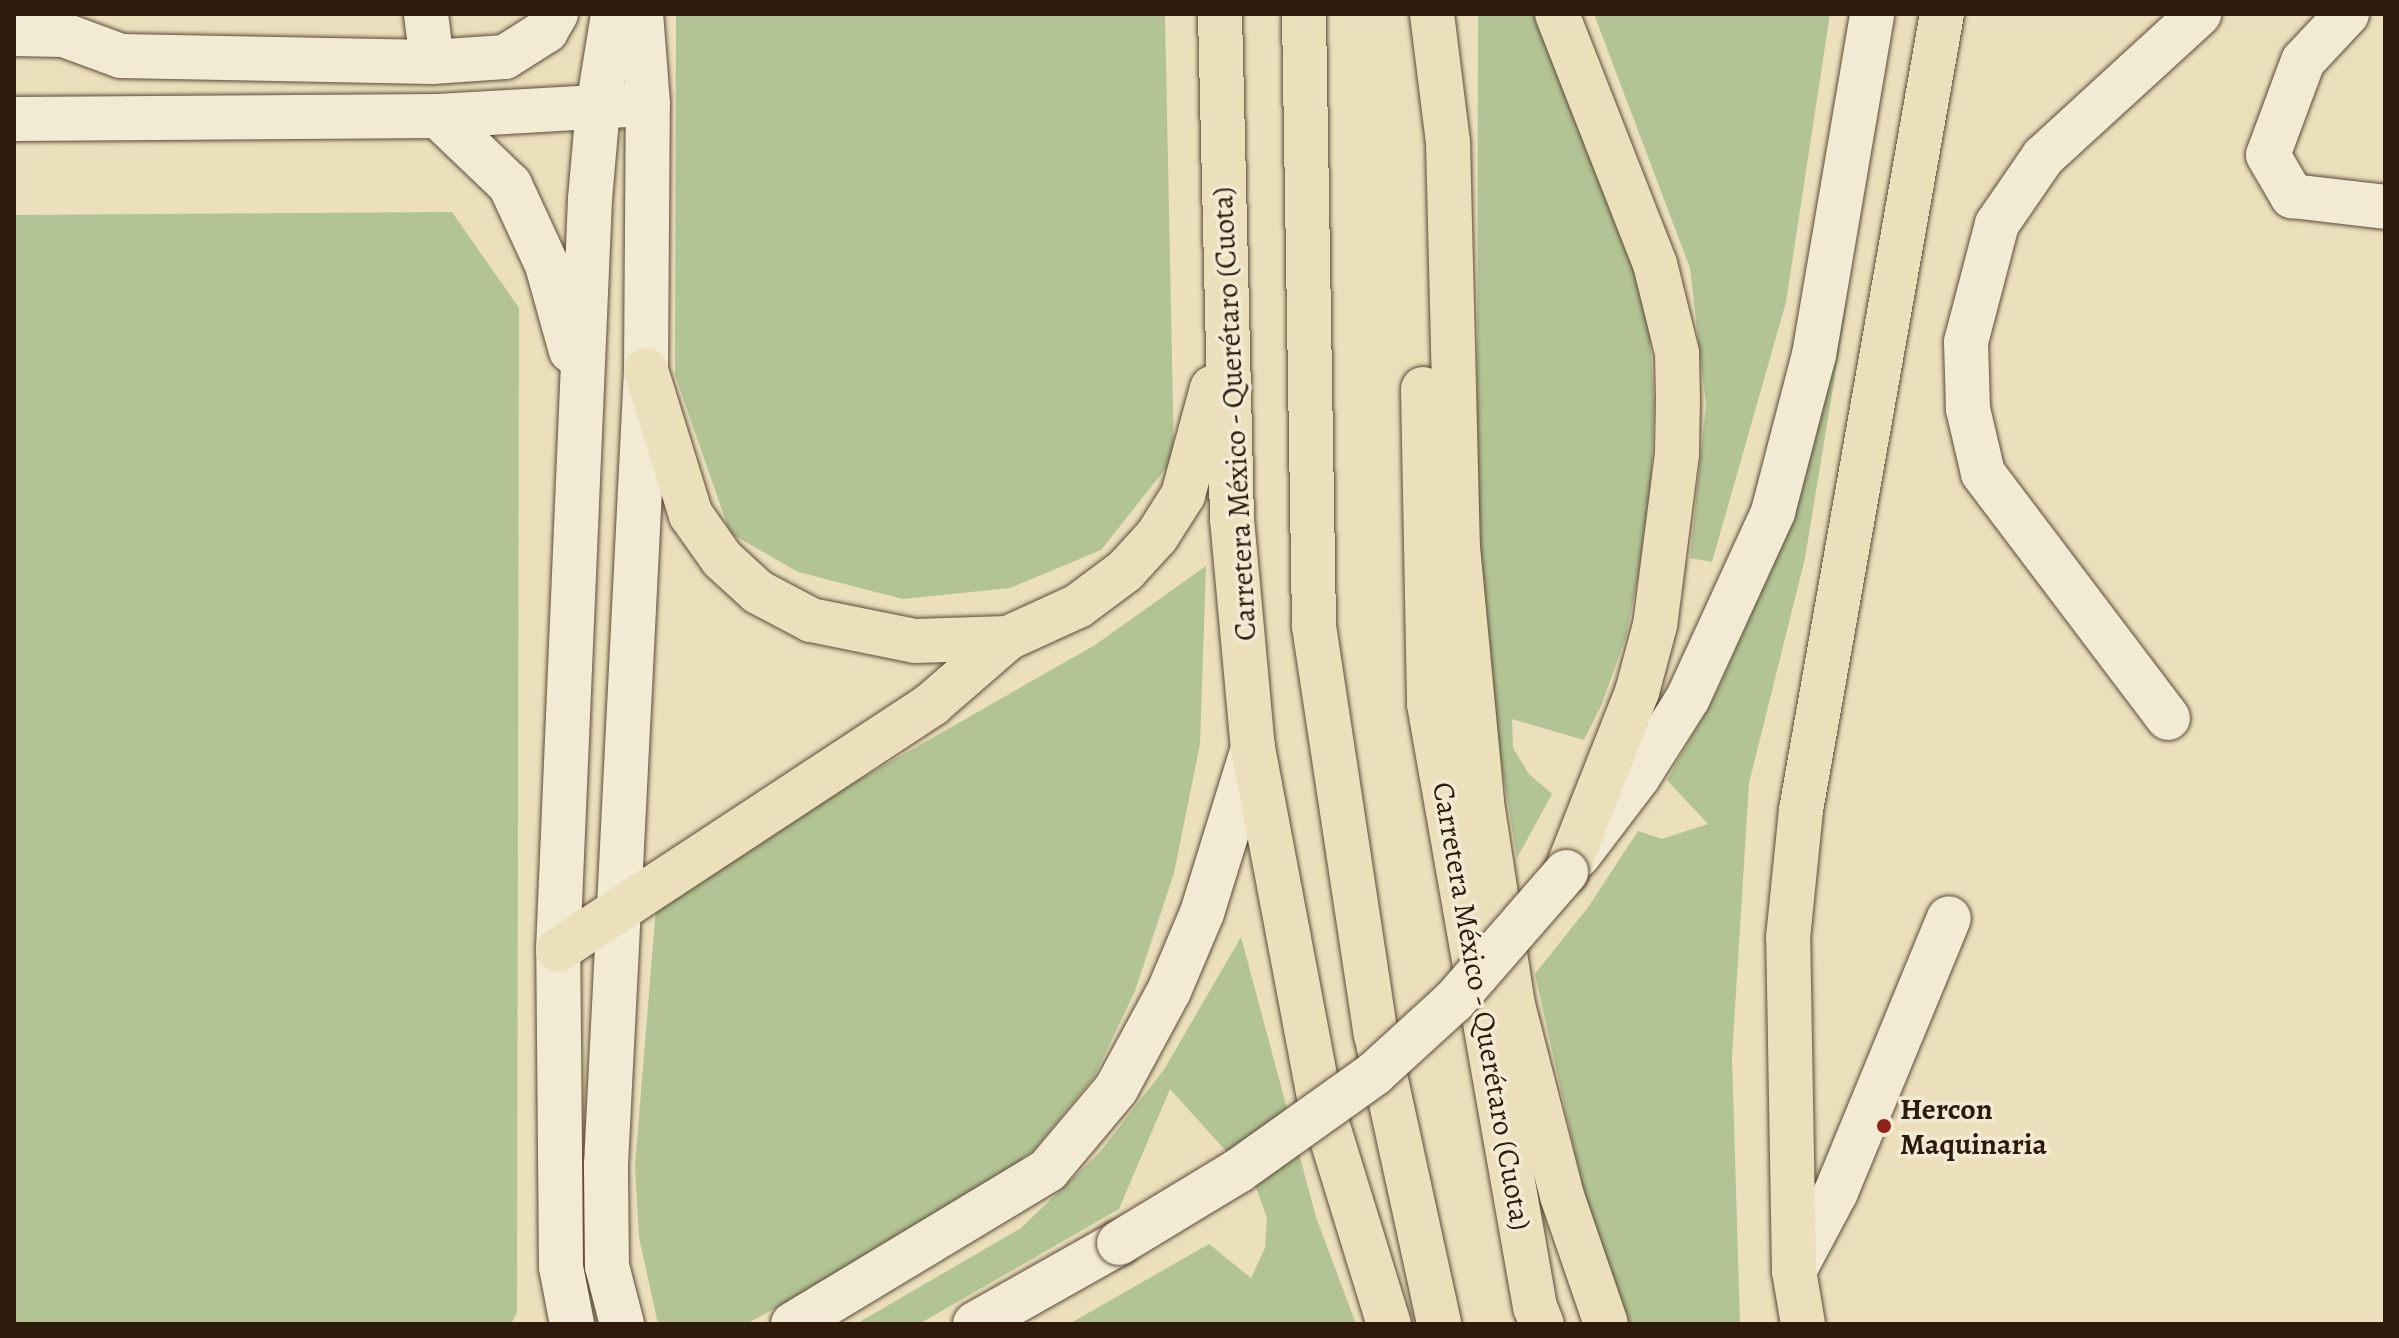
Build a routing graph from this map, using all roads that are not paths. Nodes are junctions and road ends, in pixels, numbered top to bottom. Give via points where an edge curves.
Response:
1 (426, 14) edge
2 (556, 14) edge
3 (613, 14) edge
4 (641, 14) edge
5 (1220, 14) edge
6 (1304, 14) edge
7 (1418, 14) edge
8 (1432, 14) edge
9 (1557, 14) edge
10 (1872, 14) edge
11 (1942, 14) edge
12 (2199, 14) edge
13 (2347, 14) edge
14 (14, 34) edge
15 (432, 62) junction
16 (648, 104) junction
17 (598, 107) junction
18 (438, 116) junction
19 (14, 119) edge
20 (2385, 207) edge
21 (1226, 315) junction
22 (646, 370) junction
23 (582, 392) junction
24 (1008, 638) junction
25 (2168, 718) dead end
26 (1253, 748) junction
27 (1622, 771) junction
28 (1566, 872) joint
29 (621, 904) junction
30 (1949, 918) dead end
31 (558, 950) junction
32 (1794, 1271) junction
33 (572, 1324) edge
34 (622, 1324) edge
35 (793, 1324) edge
36 (975, 1324) edge
37 (1389, 1324) edge
38 (1439, 1324) edge
39 (1542, 1324) edge
40 (1606, 1324) edge
41 (1803, 1324) edge

1 - 15 street
2 - 15 street via 546,31 505,57
3 - 17 street
4 - 16 street
5 - 21 highway, Carretera México - Querétaro (Cuota)
6 - 38 highway via 1314,626 1376,1034
7 - 39 highway, Carretera México - Querétaro (Cuota) via 1429,704
8 - 40 highway via 1448,142 1458,547 1482,803 1513,1005 1562,1196
9 - 27 highway via 1655,264 1677,353 1677,454 1655,625
10 - 27 street via 1840,220 1790,458 1754,563 1722,631
11 - 32 highway via 1801,810 1788,938
12 - 25 street via 2043,157 1997,224 1966,342 1968,409 1983,473
13 - 20 street via 2303,61 2268,155 2292,196
14 - 15 street via 64,35 121,56
16 - 17 street
16 - 22 street
17 - 18 street
17 - 23 street
18 - 19 street
18 - 23 street via 510,185 531,223
21 - 24 highway via 1204,434 1183,495 1157,536 1125,571 1078,606
21 - 26 highway, Carretera México - Querétaro (Cuota) via 1232,519
22 - 24 highway via 691,515 722,559 758,592 811,620 861,634 915,641
22 - 29 street
23 - 31 street
24 - 29 highway via 932,704
26 - 35 street via 1202,913 1169,991 1116,1089 1048,1170
26 - 37 highway, Carretera México - Querétaro (Cuota) via 1319,1097
27 - 28 highway
28 - 36 street, bridge via 1454,1001 1374,1074 1238,1171
29 - 31 highway
29 - 34 street via 606,1180 607,1266
30 - 32 street via 1836,1192
31 - 33 street via 561,1267
32 - 41 highway

